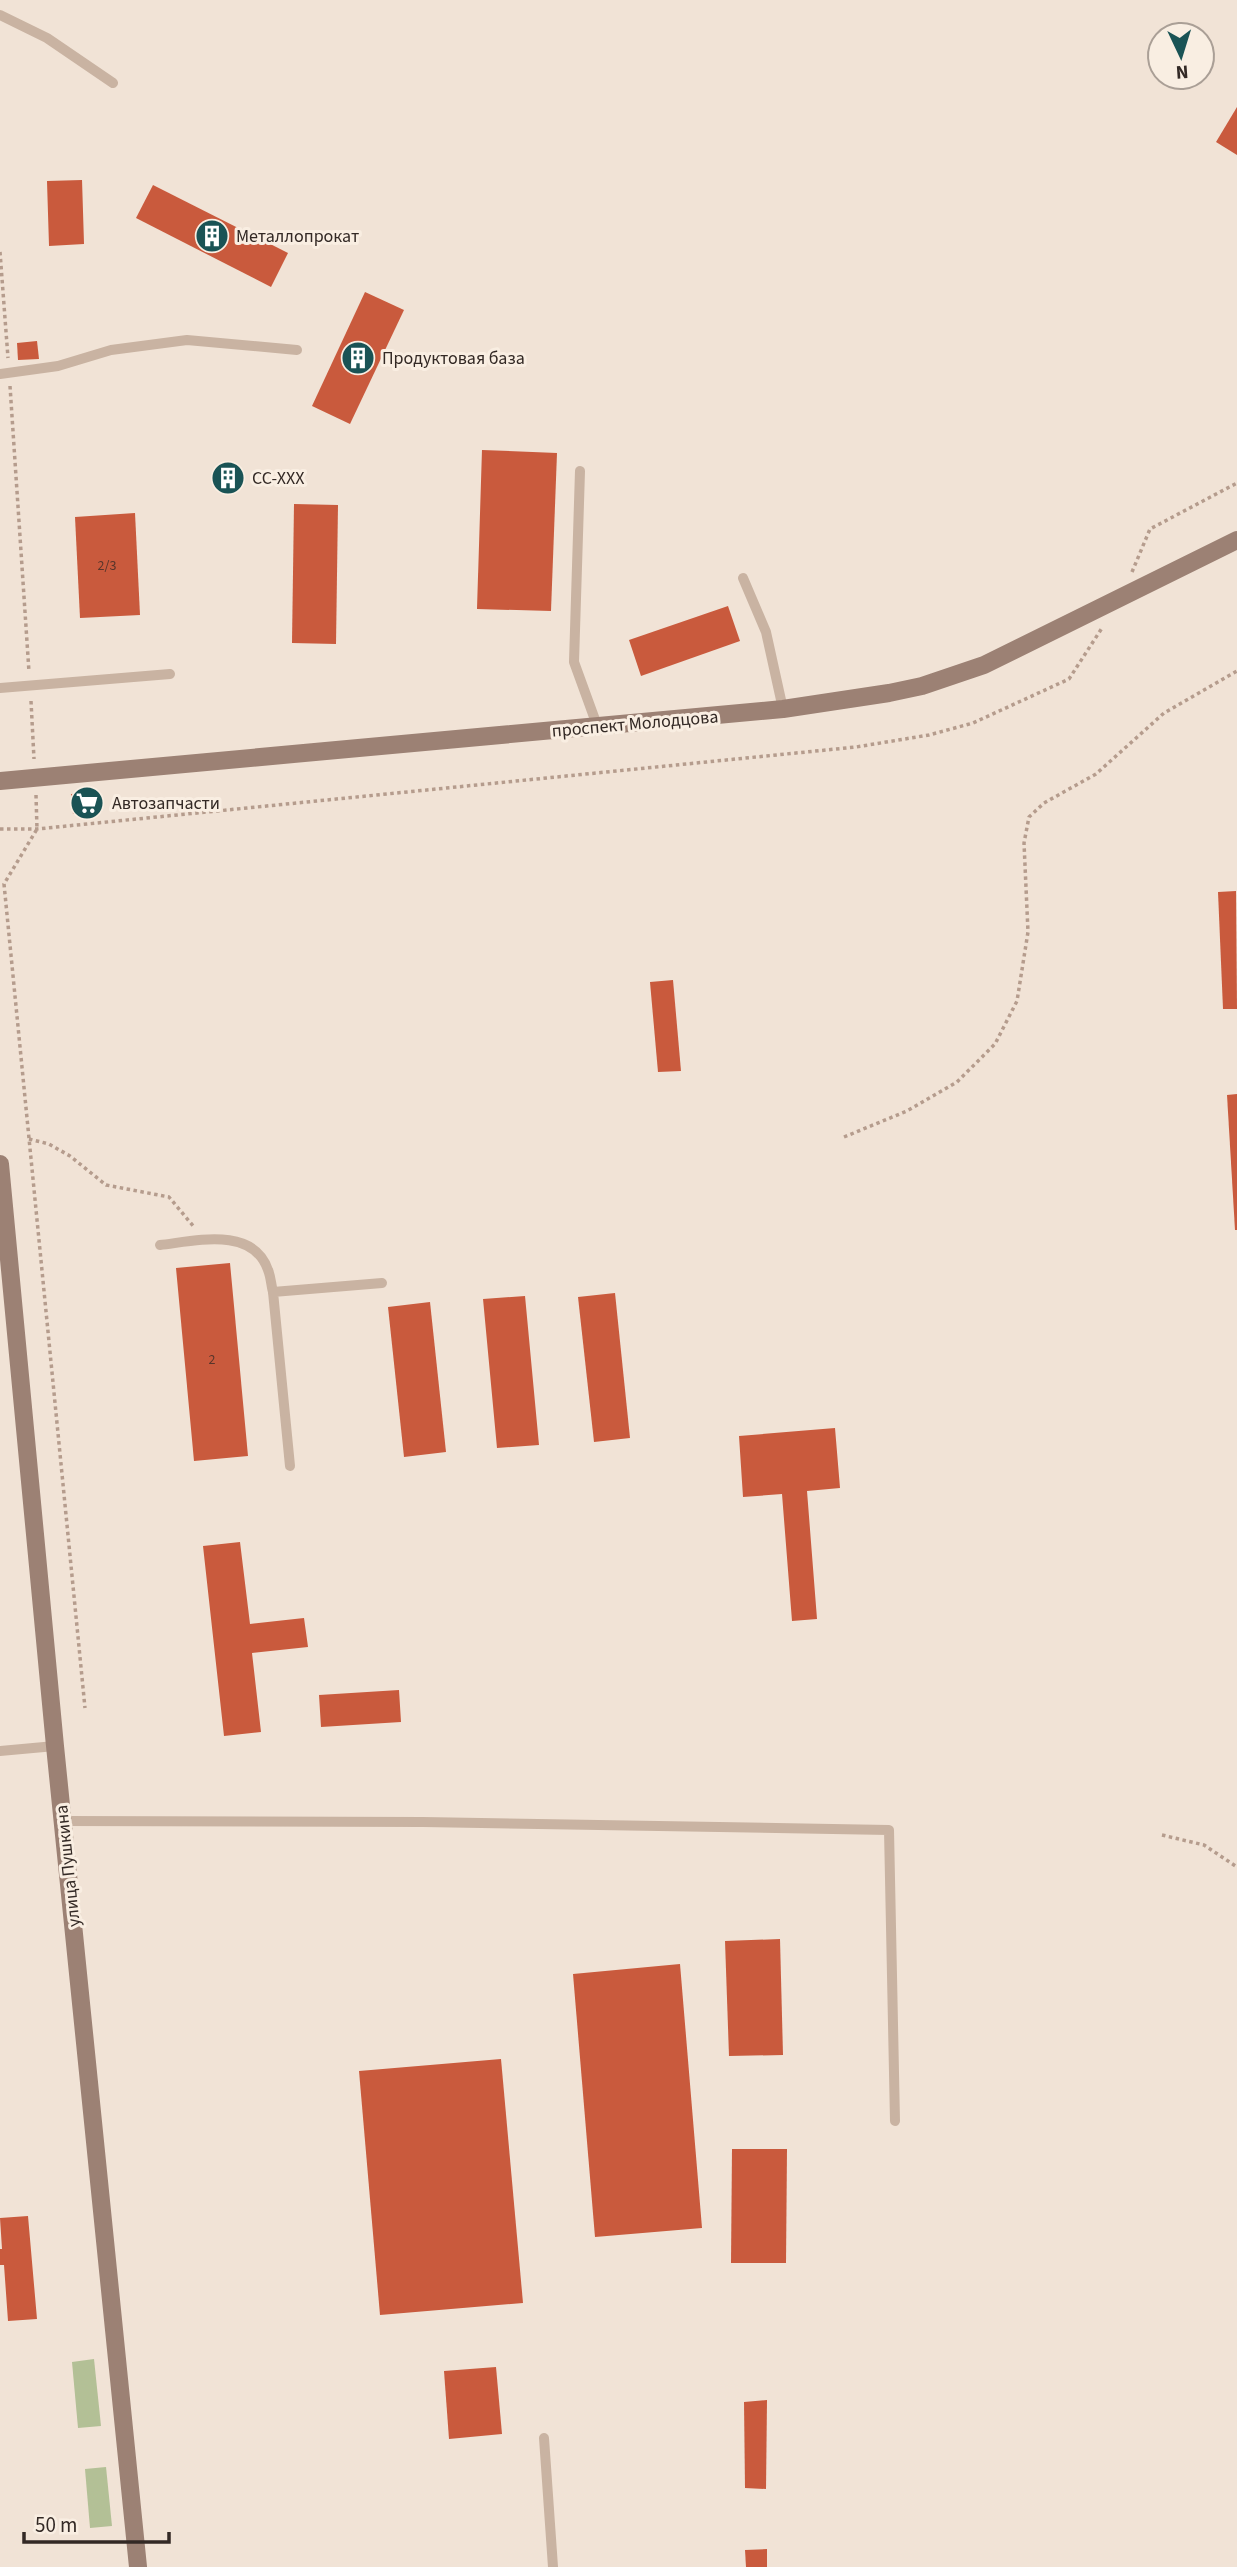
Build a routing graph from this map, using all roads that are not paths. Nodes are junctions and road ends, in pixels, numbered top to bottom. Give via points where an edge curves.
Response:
1 (0, 15) edge
2 (113, 83) dead end
3 (297, 350) dead end
4 (5, 374) edge
5 (580, 471) dead end
6 (1237, 540) edge
7 (743, 578) dead end
8 (170, 674) dead end
9 (0, 688) edge
10 (783, 709) junction
11 (598, 728) junction
12 (0, 781) edge
13 (0, 1164) edge
14 (160, 1245) dead end
15 (382, 1283) dead end
16 (273, 1292) junction
17 (290, 1466) dead end
18 (55, 1746) junction
19 (0, 1751) edge
20 (64, 1821) junction
21 (895, 2121) dead end
22 (544, 2438) dead end
23 (138, 2567) edge
24 (554, 2567) edge

1 - 2 lane via 47,38
3 - 4 lane via 187,340 111,350 58,366
5 - 11 lane via 574,662
6 - 10 main road, проспект Молодцова via 984,665 922,686
7 - 10 lane via 766,632
8 - 9 lane
10 - 11 main road, проспект Молодцова
11 - 12 main road, проспект Молодцова
13 - 18 main road, улица Пушкина
14 - 16 lane via 221,1239 242,1242 258,1253 268,1269
15 - 16 lane
16 - 17 lane
18 - 19 lane
18 - 20 main road, улица Пушкина
20 - 21 lane via 889,1830
20 - 23 main road, улица Пушкина
22 - 24 lane

